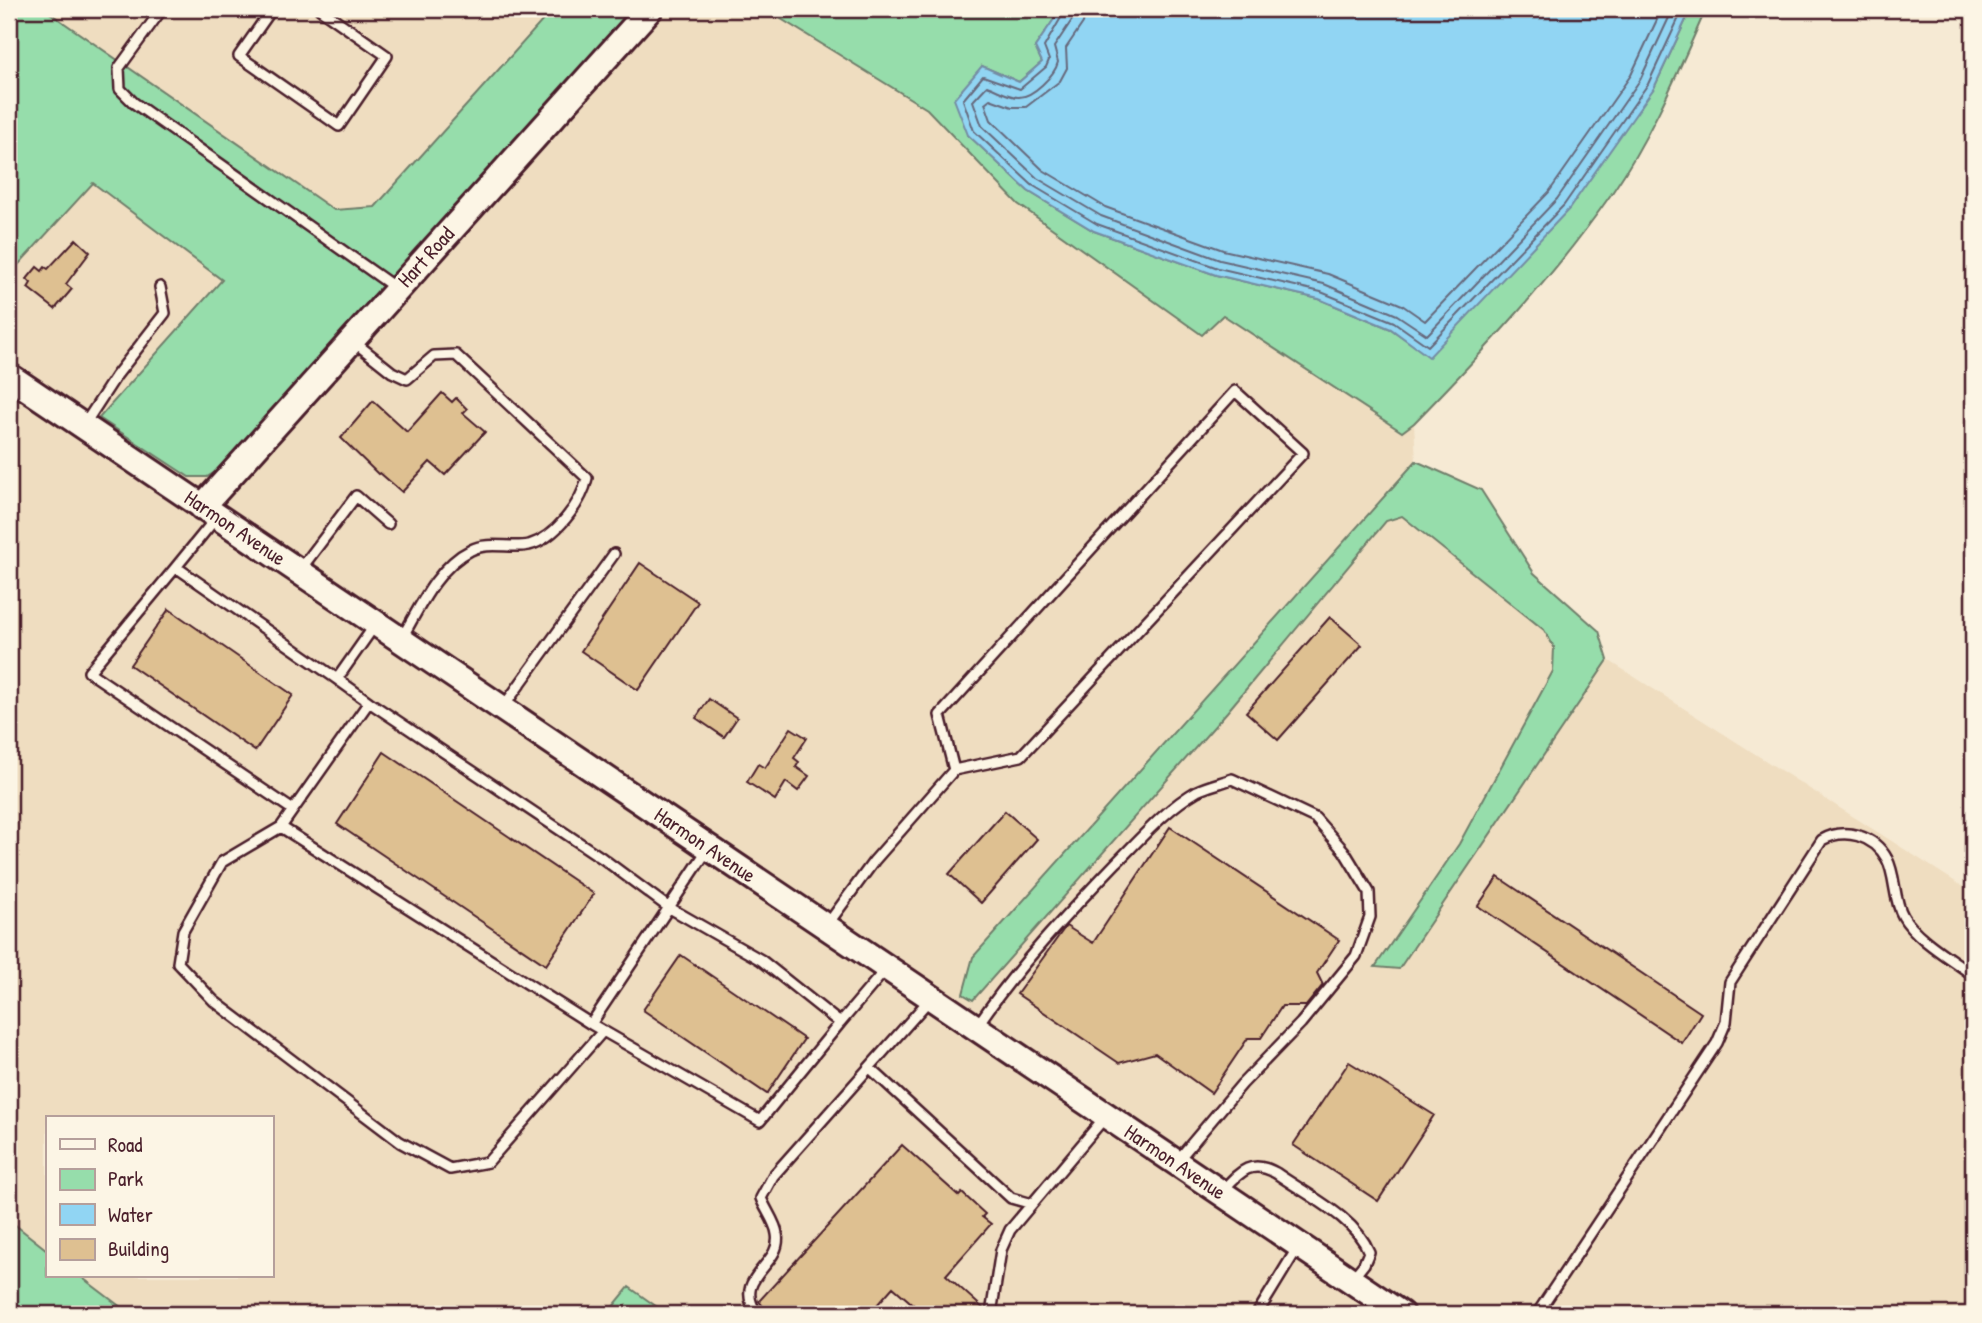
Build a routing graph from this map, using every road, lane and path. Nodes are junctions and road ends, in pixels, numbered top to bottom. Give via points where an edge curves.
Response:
1 (162, 9) edge
2 (272, 9) edge
3 (320, 9) edge
4 (650, 9) edge
5 (160, 287) dead end
6 (397, 289) junction
7 (352, 340) junction
8 (9, 376) edge
9 (83, 426) junction
10 (210, 512) junction
11 (388, 524) dead end
12 (614, 554) dead end
13 (176, 567) junction
14 (299, 572) junction
15 (376, 623) junction
16 (401, 640) junction
17 (337, 679) junction
18 (369, 702) junction
19 (503, 708) junction
20 (954, 770) junction
21 (293, 810) junction
22 (281, 827) junction
23 (709, 848) junction
24 (668, 907) junction
25 (826, 927) junction
26 (887, 968) junction
27 (1973, 975) edge
28 (931, 998) junction
29 (840, 1023) junction
30 (591, 1024) junction
31 (976, 1028) junction
32 (603, 1031) junction
33 (870, 1068) junction
34 (1106, 1116) junction
35 (1175, 1163) junction
36 (1220, 1193) junction
37 (1032, 1204) junction
38 (1298, 1245) junction
39 (1351, 1280) junction
40 (757, 1314) edge
41 (991, 1314) edge
42 (1257, 1314) edge
43 (1401, 1314) edge
44 (1537, 1314) edge

1 - 6 lane via 119,68 120,89
2 - 3 lane via 239,57 339,126 387,56
4 - 6 main road, Hart Road
5 - 9 lane via 165,313
6 - 7 main road, Hart Road
7 - 10 main road, Hart Road
7 - 16 lane via 407,379 434,356 456,355 587,478 584,492 551,534 529,545 472,549 451,564
8 - 9 main road, Harmon Avenue
9 - 10 main road, Harmon Avenue
10 - 13 lane
10 - 14 main road, Harmon Avenue
11 - 14 lane via 356,496
12 - 19 lane
13 - 17 lane
13 - 21 lane via 89,672
14 - 15 main road, Harmon Avenue
15 - 16 main road, Harmon Avenue
15 - 17 lane
16 - 19 main road, Harmon Avenue
17 - 18 lane
18 - 21 lane
18 - 24 lane
19 - 23 main road, Harmon Avenue
20 - 20 lane via 940,715 1234,391 1303,453 1021,755
20 - 25 lane via 874,861
21 - 22 lane
22 - 30 lane
22 - 32 lane via 222,862 183,931 178,963 214,1001 400,1142 450,1169 488,1162
23 - 24 lane
23 - 25 main road, Harmon Avenue
24 - 29 lane via 761,960
24 - 30 lane
25 - 26 main road, Harmon Avenue
26 - 28 main road, Harmon Avenue
26 - 29 lane
27 - 44 lane via 1903,918 1888,861 1880,850 1849,833 1822,841 1733,975 1726,1022 1717,1043
28 - 31 main road, Harmon Avenue
28 - 33 lane
29 - 32 lane via 760,1121
30 - 32 lane
31 - 34 main road, Harmon Avenue
31 - 35 lane via 1061,917 1159,820 1198,791 1232,779 1315,818 1344,851 1369,892 1370,917 1356,956
33 - 37 lane via 1011,1198
33 - 40 lane via 773,1176 761,1198 778,1234 776,1251 751,1282 751,1305
34 - 35 main road, Harmon Avenue
34 - 37 lane
35 - 36 main road, Harmon Avenue
36 - 38 main road, Harmon Avenue
36 - 39 lane via 1253,1165 1276,1173 1364,1240 1369,1252
37 - 41 lane via 1010,1230 1001,1250
38 - 39 main road, Harmon Avenue
38 - 42 lane
39 - 43 main road, Harmon Avenue

